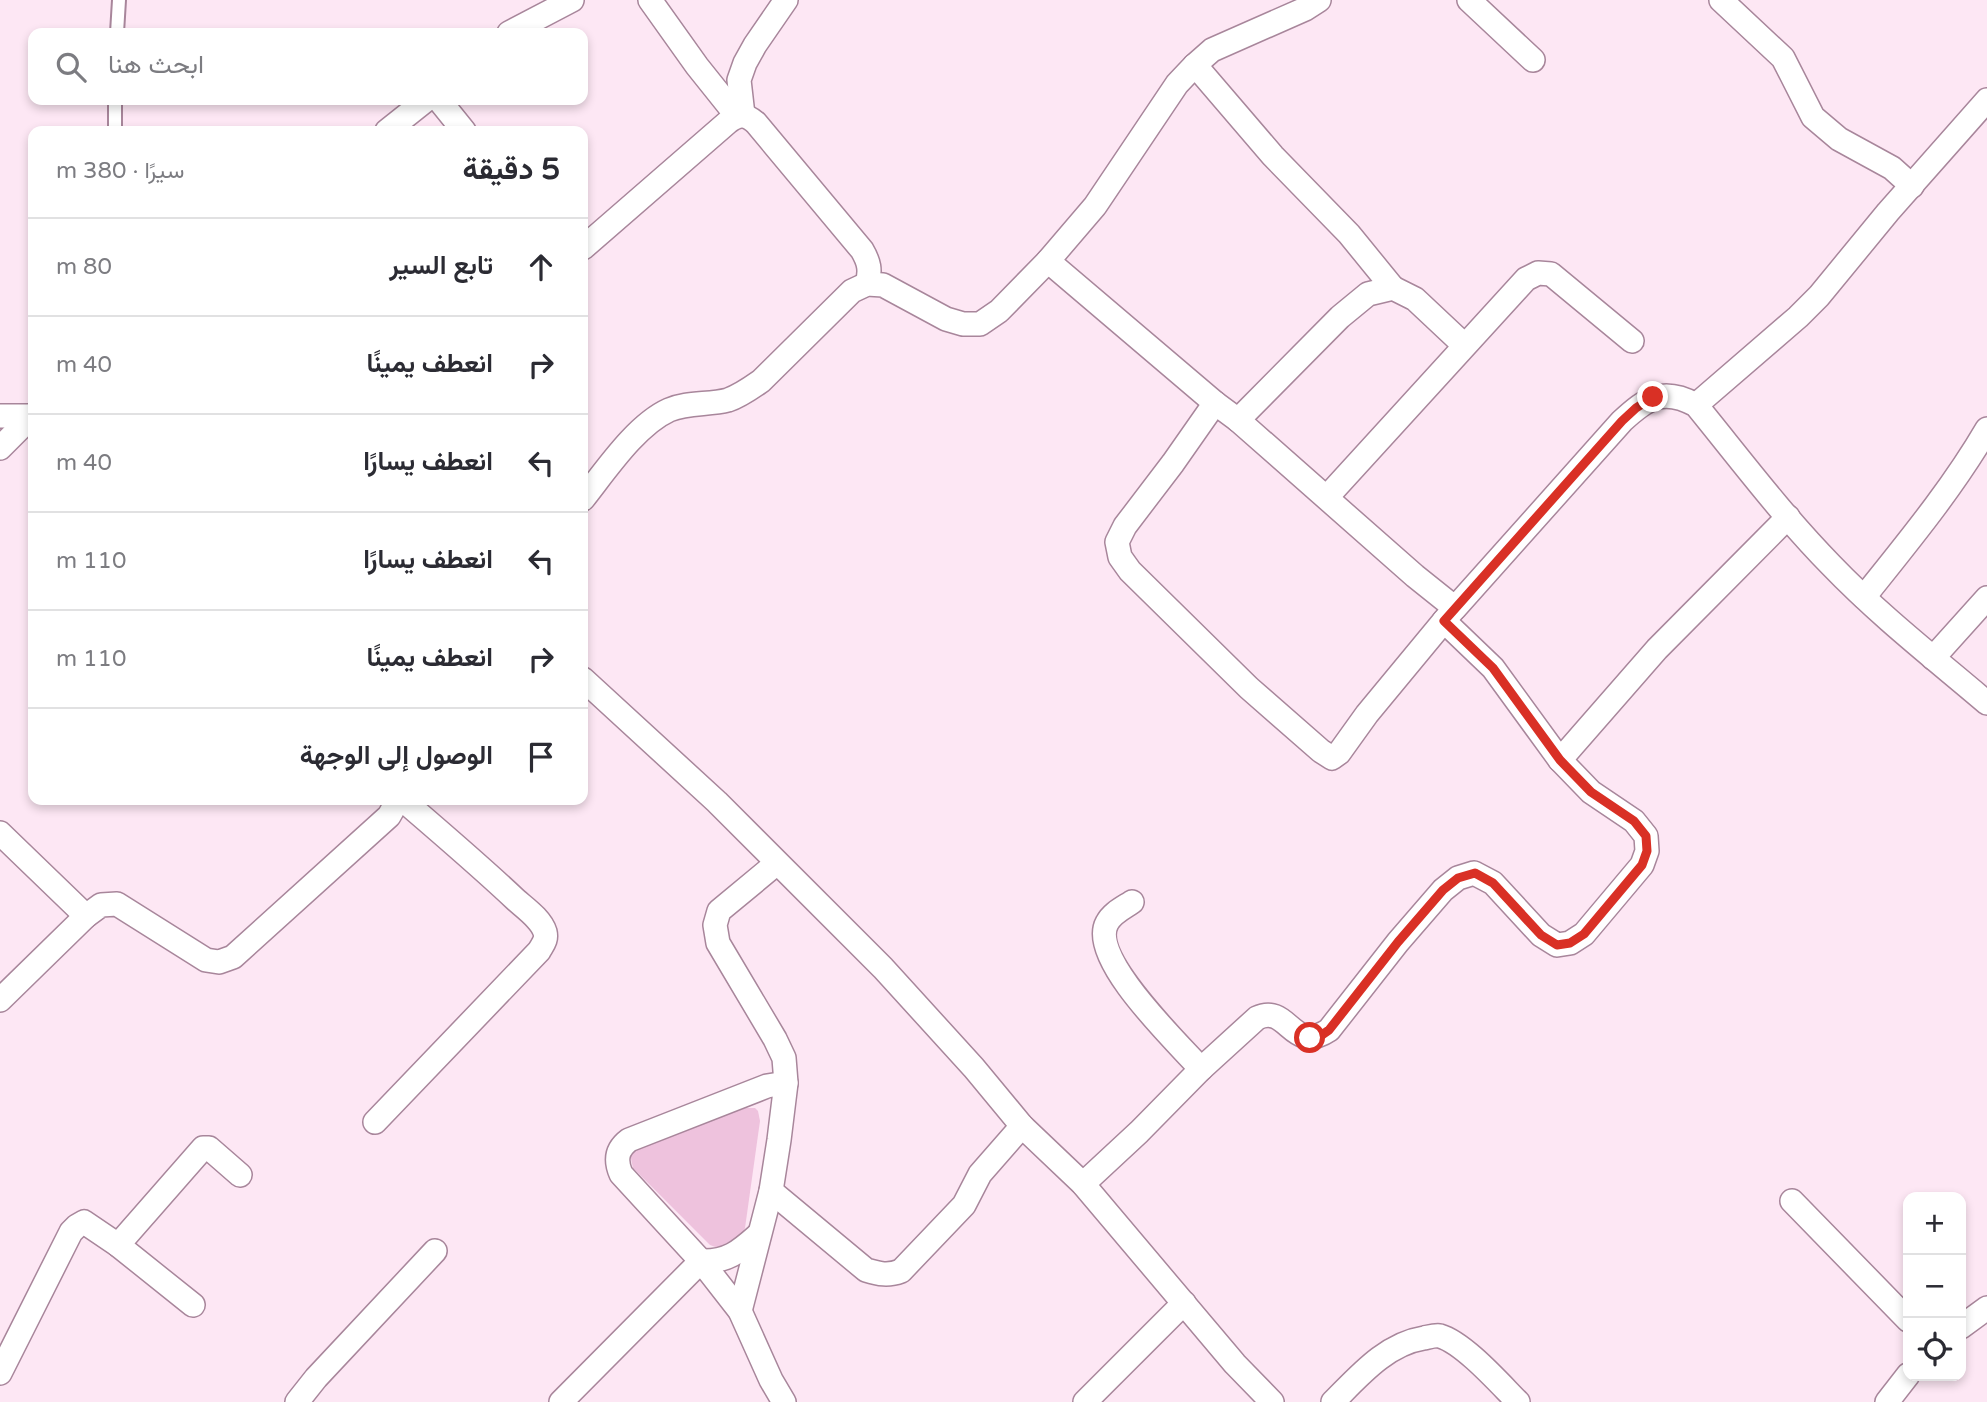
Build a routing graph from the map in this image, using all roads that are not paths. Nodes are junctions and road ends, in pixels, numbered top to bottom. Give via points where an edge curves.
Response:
1 (119, 0) edge
2 (650, 0) edge
3 (786, 0) edge
4 (1320, 0) edge
5 (1469, 0) edge
6 (1721, 0) edge
7 (557, 3) edge
8 (117, 28) edge
9 (517, 28) edge
10 (1533, 60) dead end
11 (1195, 65) junction
12 (1987, 100) edge
13 (115, 105) edge
14 (420, 105) edge
15 (443, 105) edge
16 (740, 116) junction
17 (115, 126) edge
18 (393, 126) edge
19 (460, 126) edge
20 (1912, 186) junction
21 (588, 244) edge
22 (1048, 261) junction
23 (867, 284) junction
24 (1393, 288) junction
25 (1632, 341) dead end
26 (1464, 345) junction
27 (1215, 403) junction
28 (1696, 405) junction
29 (0, 416) edge
30 (28, 416) edge
31 (1238, 420) junction
32 (28, 421) edge
33 (1987, 429) edge
34 (0, 448) edge
35 (588, 493) edge
36 (1327, 497) junction
37 (1788, 517) junction
38 (1864, 597) junction
39 (1987, 598) edge
40 (1450, 614) junction
41 (1933, 658) junction
42 (588, 684) edge
43 (1987, 703) edge
44 (1560, 760) junction
45 (397, 805) edge
46 (406, 805) edge
47 (0, 833) edge
48 (777, 863) junction
49 (1132, 902) dead end
50 (86, 916) junction
51 (0, 1000) edge
52 (1201, 1069) junction
53 (786, 1083) junction
54 (375, 1122) dead end
55 (1022, 1126) junction
56 (240, 1175) dead end
57 (1083, 1184) junction
58 (771, 1191) junction
59 (1792, 1201) dead end
60 (758, 1235) junction
61 (118, 1245) junction
62 (435, 1251) dead end
63 (701, 1261) junction
64 (1184, 1304) junction
65 (193, 1305) dead end
66 (1987, 1308) edge
67 (740, 1311) junction
68 (1906, 1318) edge
69 (1966, 1323) edge
70 (0, 1373) edge
71 (1903, 1381) edge
72 (307, 1399) edge
73 (561, 1402) edge
74 (784, 1402) edge
75 (1085, 1402) edge
76 (1272, 1402) edge
77 (1333, 1402) edge
78 (1518, 1402) edge
79 (1887, 1402) edge

1 - 8 lane
2 - 16 street
3 - 16 street via 745,63 739,80
4 - 11 street via 1212,50
5 - 10 street
6 - 20 street via 1783,58 1813,117
7 - 9 street
11 - 22 street via 1177,84 1095,206
11 - 24 street
12 - 20 street
13 - 17 lane
14 - 18 street
15 - 19 street
16 - 21 street
16 - 23 street via 756,123 862,250 869,263
20 - 28 street via 1819,296
22 - 23 street via 999,312 980,324 946,319 883,285
22 - 27 street
23 - 35 street via 852,291 745,392 729,400 672,409 653,419
24 - 26 street via 1415,299
24 - 31 street via 1368,294 1340,317
25 - 26 street via 1551,274 1538,273 1526,279
26 - 36 street
27 - 31 street
27 - 40 street via 1117,542 1130,571 1250,688 1332,758
28 - 37 street
28 - 40 street via 1669,395 1653,397 1636,408
29 - 30 street
31 - 36 street
32 - 34 street
33 - 38 street via 1923,523
36 - 40 street
37 - 38 street
37 - 44 street via 1657,649
38 - 41 street
39 - 41 street
40 - 44 street
41 - 43 street
42 - 48 street
44 - 52 street via 1646,836 1642,865 1584,934 1557,945 1541,935 1493,883 1475,873 1458,878 1398,942 1329,1030 1310,1038 1266,1014
45 - 50 street via 233,957 206,960 117,904 101,905
46 - 54 street via 532,915 545,932 545,941
47 - 50 street
48 - 53 street via 719,911 715,925 718,943 784,1058
48 - 55 street via 883,968
49 - 52 street via 1106,924 1108,955 1123,981
50 - 51 street
52 - 57 street
53 - 58 street
53 - 63 street via 766,1086 636,1136 619,1152 621,1174
55 - 57 street
55 - 58 street via 980,1174 964,1205 901,1271 891,1275 866,1270
56 - 61 street via 209,1148 203,1148
57 - 64 street
58 - 60 street
59 - 68 street
60 - 63 street via 730,1257
60 - 67 street
61 - 65 street
61 - 70 street via 84,1222 71,1232
62 - 72 street
63 - 67 street
63 - 73 street
64 - 75 street
64 - 76 street
66 - 69 street
67 - 74 street
71 - 79 street
77 - 78 street via 1392,1350 1412,1340 1439,1336 1465,1350

